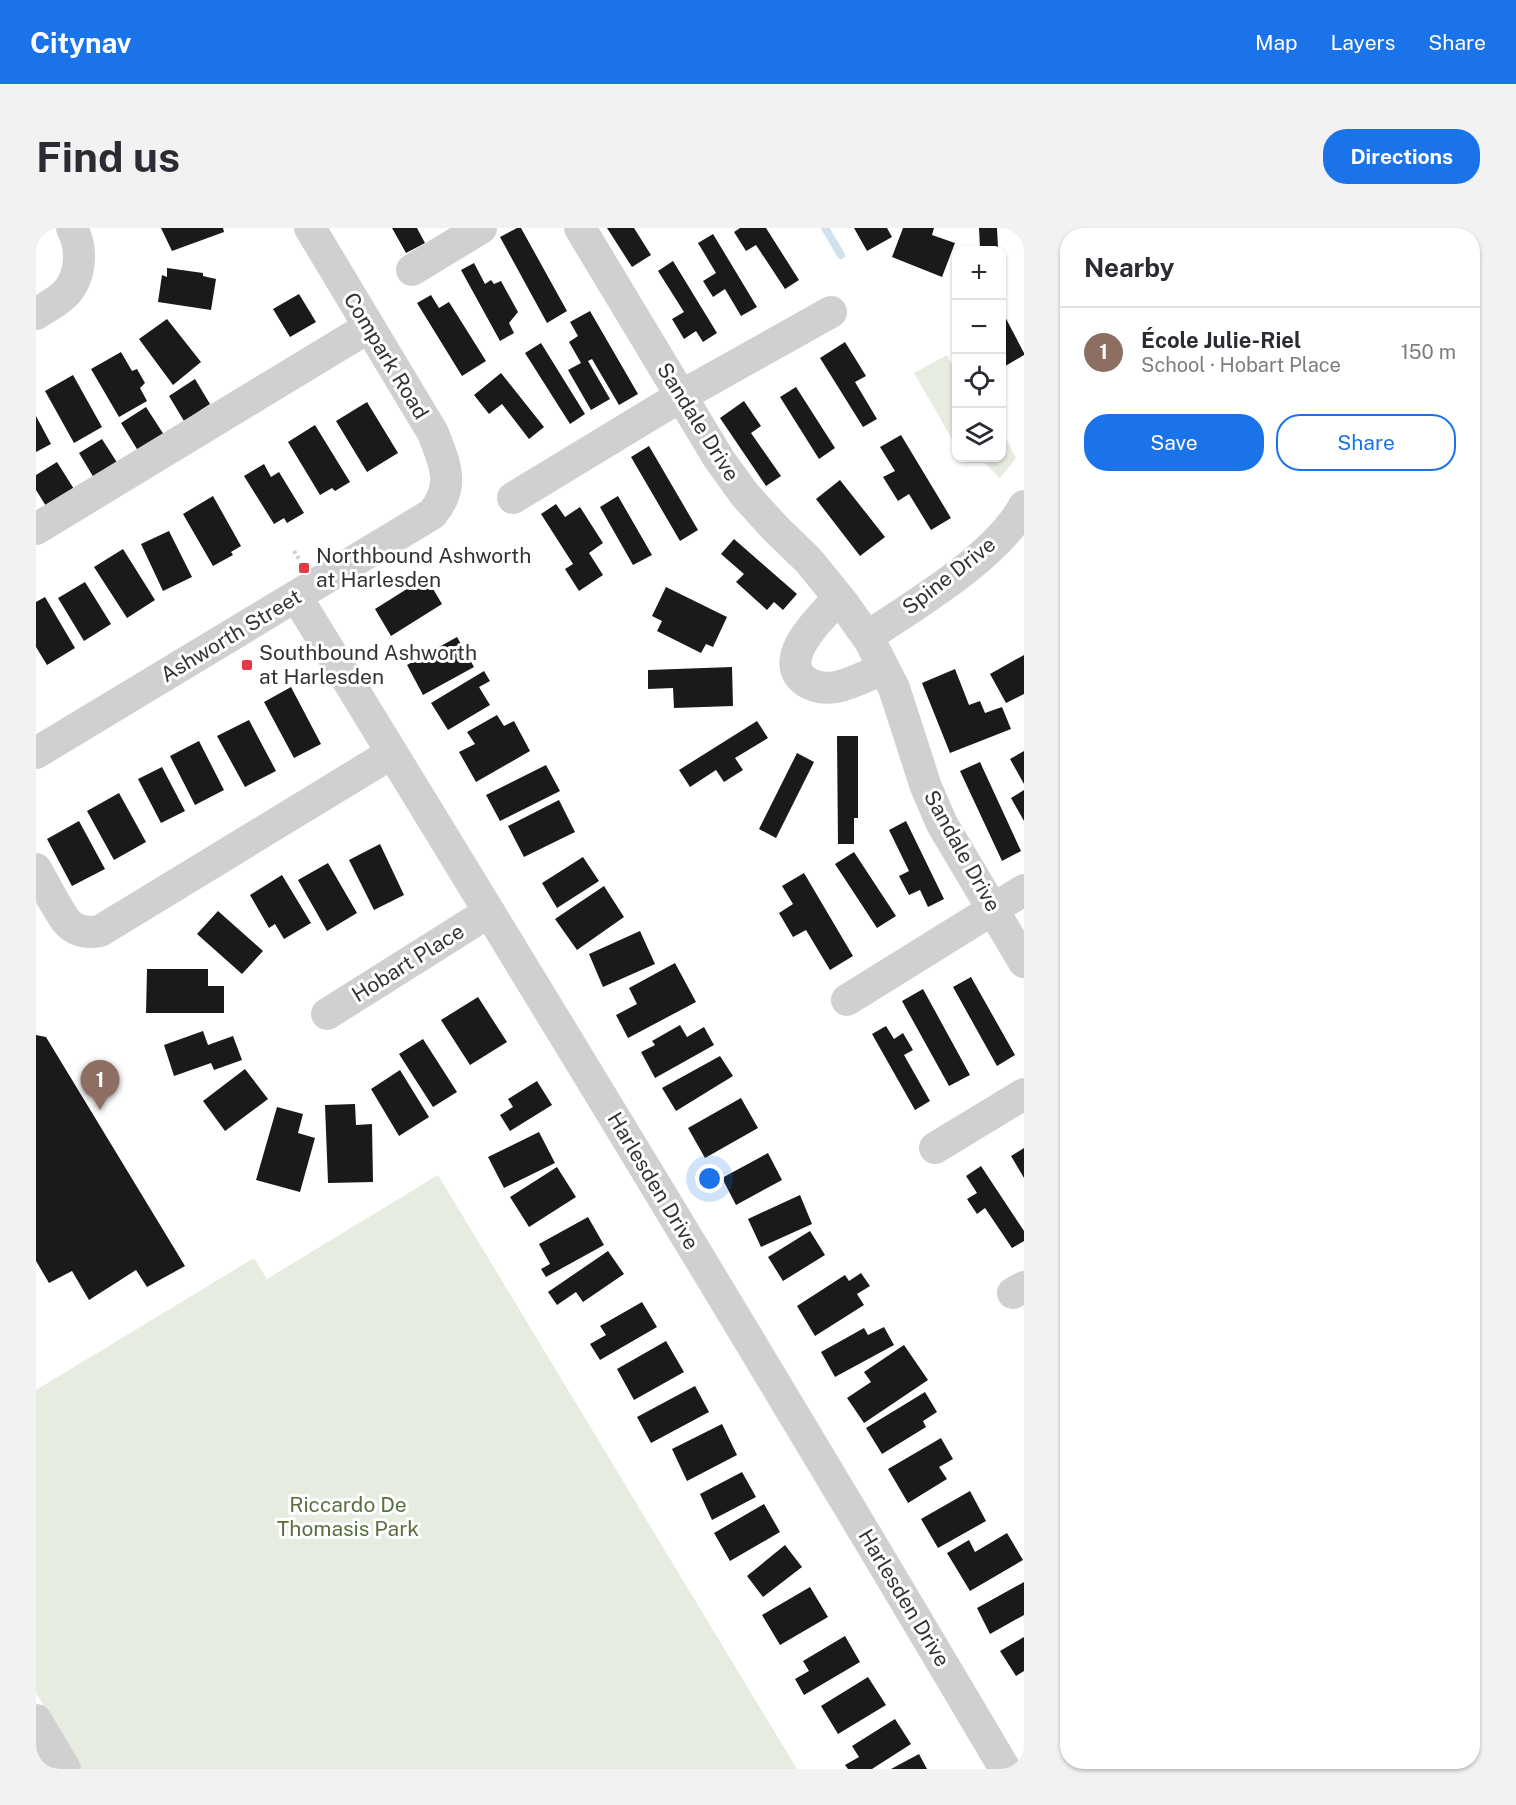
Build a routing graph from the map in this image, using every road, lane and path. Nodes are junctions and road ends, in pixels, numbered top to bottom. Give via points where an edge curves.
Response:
1 (72, 228) edge
2 (310, 228) edge
3 (481, 228) edge
4 (580, 228) edge
5 (412, 270) dead end
6 (831, 312) dead end
7 (36, 314) edge
8 (369, 327) junction
9 (681, 396) junction
10 (445, 490) joint
11 (513, 498) dead end
12 (1024, 506) edge
13 (36, 529) edge
14 (296, 596) junction
15 (839, 598) junction
16 (867, 637) junction
17 (883, 669) junction
18 (36, 753) edge
19 (392, 753) junction
20 (36, 869) edge
21 (1024, 890) edge
22 (993, 909) junction
23 (489, 912) junction
24 (1024, 962) edge
25 (847, 1000) dead end
26 (327, 1014) dead end
27 (1024, 1094) edge
28 (935, 1148) dead end
29 (36, 1720) edge
30 (65, 1769) edge
31 (1005, 1769) edge

1 - 7 street via 79,261 75,279 68,291
2 - 8 street, Compark Road
3 - 5 street
4 - 9 street, Sandale Drive
6 - 9 street
8 - 10 street, Compark Road via 433,433 444,460
8 - 13 street
9 - 11 street
9 - 15 street, Sandale Drive via 745,495
10 - 14 street, Ashworth Street via 443,501 432,514
12 - 16 street, Spine Drive via 1006,531 969,566
14 - 18 street, Ashworth Street
14 - 19 street, Harlesden Drive
15 - 16 street, Sandale Drive
15 - 17 street via 802,640 798,675 819,688 836,687
16 - 17 street, Sandale Drive
17 - 22 street, Sandale Drive via 894,688 938,815
19 - 20 street via 100,931 90,933 68,923
19 - 23 street, Harlesden Drive
21 - 22 street
22 - 24 street, Sandale Drive
22 - 25 street
23 - 26 street, Hobart Place
23 - 31 street, Harlesden Drive
27 - 28 street
29 - 30 street

